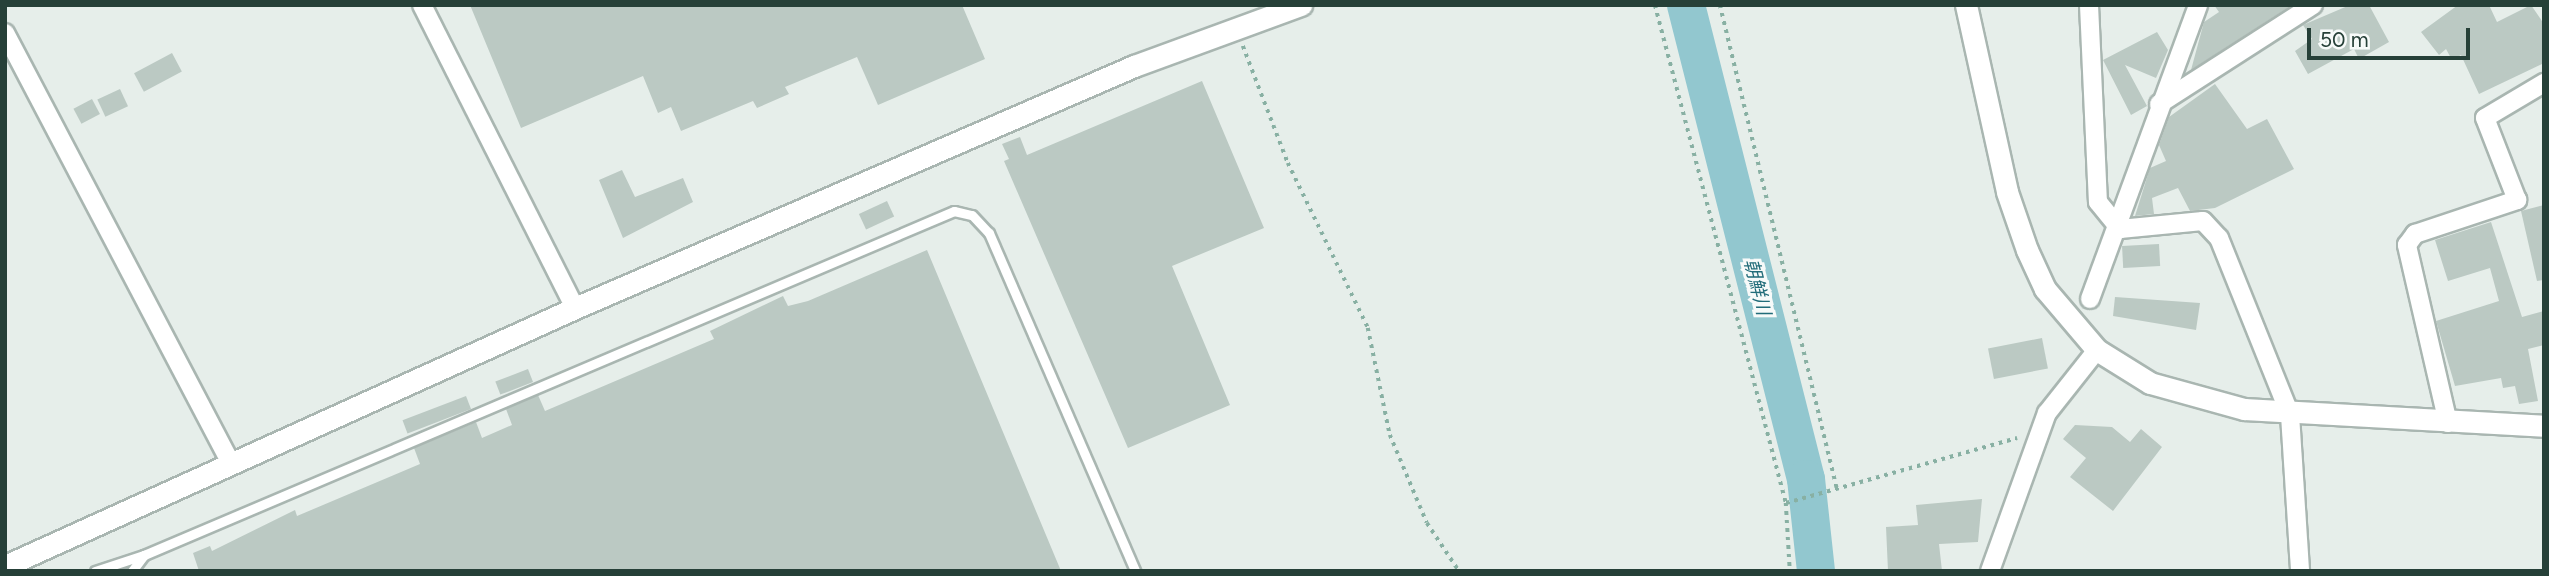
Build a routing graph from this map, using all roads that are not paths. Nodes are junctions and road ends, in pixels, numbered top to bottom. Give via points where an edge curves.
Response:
1 (422, 5) edge
2 (1300, 5) edge
3 (1966, 5) edge
4 (2089, 5) edge
5 (2198, 5) edge
6 (2313, 5) edge
7 (5, 33) edge
8 (2544, 83) edge
9 (2159, 104) junction
10 (2116, 226) junction
11 (2090, 299) dead end
12 (575, 308) junction
13 (2097, 350) junction
14 (2290, 415) junction
15 (2448, 423) junction
16 (2544, 426) edge
17 (231, 464) junction
18 (144, 555) junction
19 (5, 566) edge
20 (95, 571) edge
21 (132, 571) edge
22 (1135, 571) edge
23 (1990, 571) edge
24 (2300, 571) edge

1 - 12 street
2 - 12 street via 1235,26
3 - 13 street via 2007,192 2028,250 2045,289
4 - 10 street via 2097,194
5 - 9 street
6 - 9 street
7 - 17 street
8 - 15 street via 2485,118 2517,200 2415,234 2407,245
9 - 10 street
10 - 11 street
10 - 14 street via 2210,226
12 - 17 street
13 - 14 street via 2150,383
13 - 23 street via 2048,413
14 - 15 street
14 - 24 street
15 - 16 street
17 - 19 street
18 - 20 lane
18 - 21 lane
18 - 22 lane via 954,211 972,215 989,233

